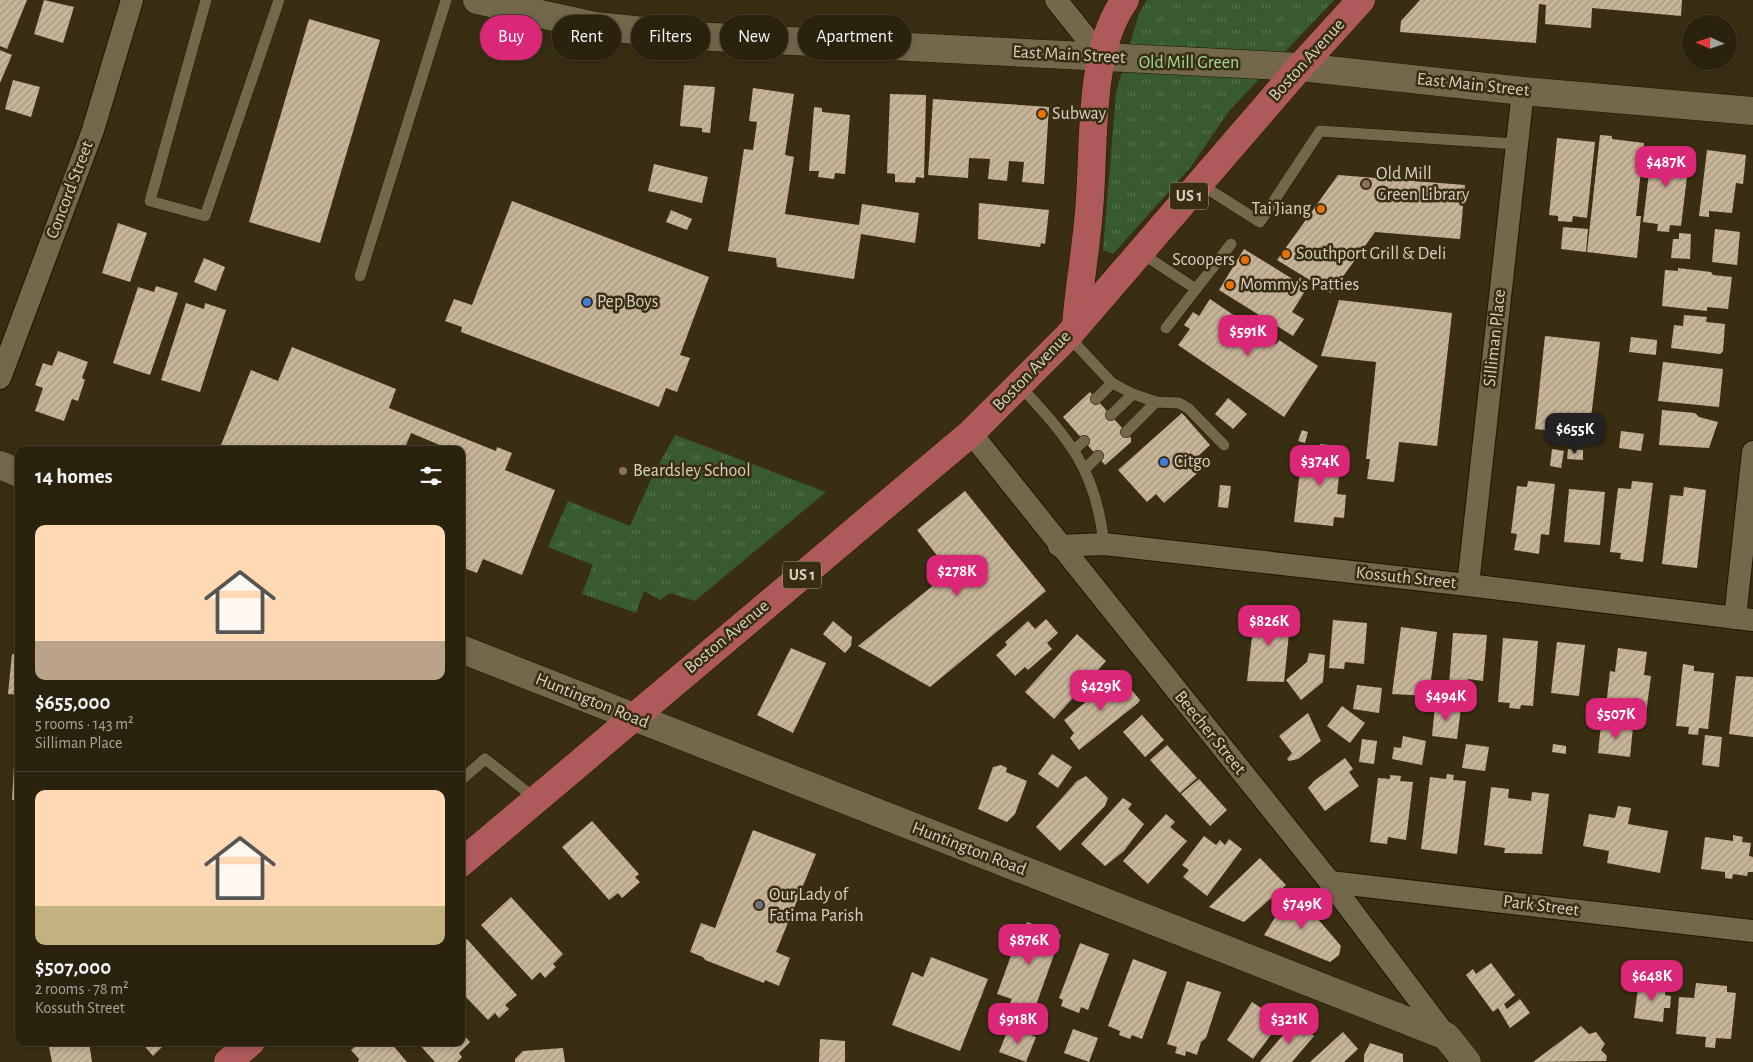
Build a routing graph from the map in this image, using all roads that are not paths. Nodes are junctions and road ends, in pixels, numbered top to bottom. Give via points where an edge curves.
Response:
1 (132, 0) edge
2 (206, 0) edge
3 (279, 0) edge
4 (446, 0) edge
5 (477, 0) edge
6 (1056, 0) edge
7 (1125, 0) edge
8 (1361, 0) edge
9 (551, 9) edge
10 (1101, 56) junction
11 (1300, 67) junction
12 (1523, 91) junction
13 (1753, 111) edge
14 (1516, 144) junction
15 (1200, 184) junction
16 (1231, 244) dead end
17 (1140, 253) junction
18 (360, 276) dead end
19 (1196, 289) junction
20 (1166, 328) dead end
21 (1072, 330) junction
22 (0, 378) edge
23 (1112, 383) junction
24 (1020, 386) junction
25 (1133, 394) junction
26 (1096, 398) dead end
27 (1156, 402) junction
28 (1111, 415) dead end
29 (1126, 432) dead end
30 (971, 434) junction
31 (1084, 441) dead end
32 (1224, 445) dead end
33 (1074, 450) junction
34 (1753, 452) edge
35 (1098, 456) dead end
36 (0, 465) edge
37 (1086, 469) junction
38 (15, 471) edge
39 (1104, 544) junction
40 (1059, 546) junction
41 (1468, 585) junction
42 (1744, 619) edge
43 (465, 651) edge
44 (633, 717) junction
45 (465, 776) edge
46 (536, 799) junction
47 (465, 860) edge
48 (1330, 882) junction
49 (1753, 931) edge
50 (1446, 1036) junction
51 (246, 1046) edge
52 (228, 1062) edge
53 (1466, 1062) edge

1 - 22 street, Concord Street via 93,130
2 - 3 lane via 150,201 205,216
4 - 18 lane
5 - 9 main road, East Main Street
6 - 10 street
7 - 10 main road, Boston Avenue via 1111,23
8 - 11 main road, Boston Avenue / US 1
9 - 10 main road, East Main Street via 595,26 693,36
10 - 11 main road, East Main Street
10 - 21 main road, Boston Avenue via 1089,212
11 - 12 main road, East Main Street
11 - 15 main road, Boston Avenue / US 1
12 - 13 main road, East Main Street
12 - 14 street, Silliman Place
14 - 15 lane via 1320,131 1260,222
14 - 41 street, Silliman Place
15 - 17 main road, Boston Avenue / US 1
16 - 19 lane
17 - 19 lane
17 - 21 main road, Boston Avenue / US 1
19 - 20 lane
21 - 23 lane
21 - 24 main road, Boston Avenue / US 1
23 - 25 lane
23 - 26 lane
24 - 30 main road, Boston Avenue / US 1
24 - 33 lane via 1065,428
25 - 27 lane
25 - 28 lane
27 - 29 lane
27 - 32 lane via 1179,403 1188,408
30 - 40 street, Beecher Street
30 - 44 main road, Boston Avenue / US 1
31 - 33 lane
33 - 37 lane
34 - 42 street
35 - 37 lane
36 - 38 main road
37 - 39 lane via 1098,507
39 - 40 street, Kossuth Street
39 - 41 street, Kossuth Street
40 - 48 street, Beecher Street
41 - 42 street, Kossuth Street
43 - 44 main road, Huntington Road
44 - 46 main road, Boston Avenue / US 1
44 - 50 main road, Huntington Road
45 - 46 lane via 485,759
46 - 47 main road, Boston Avenue / US 1
48 - 49 street, Park Street
48 - 50 street, Beecher Street
50 - 53 main road
51 - 52 main road

